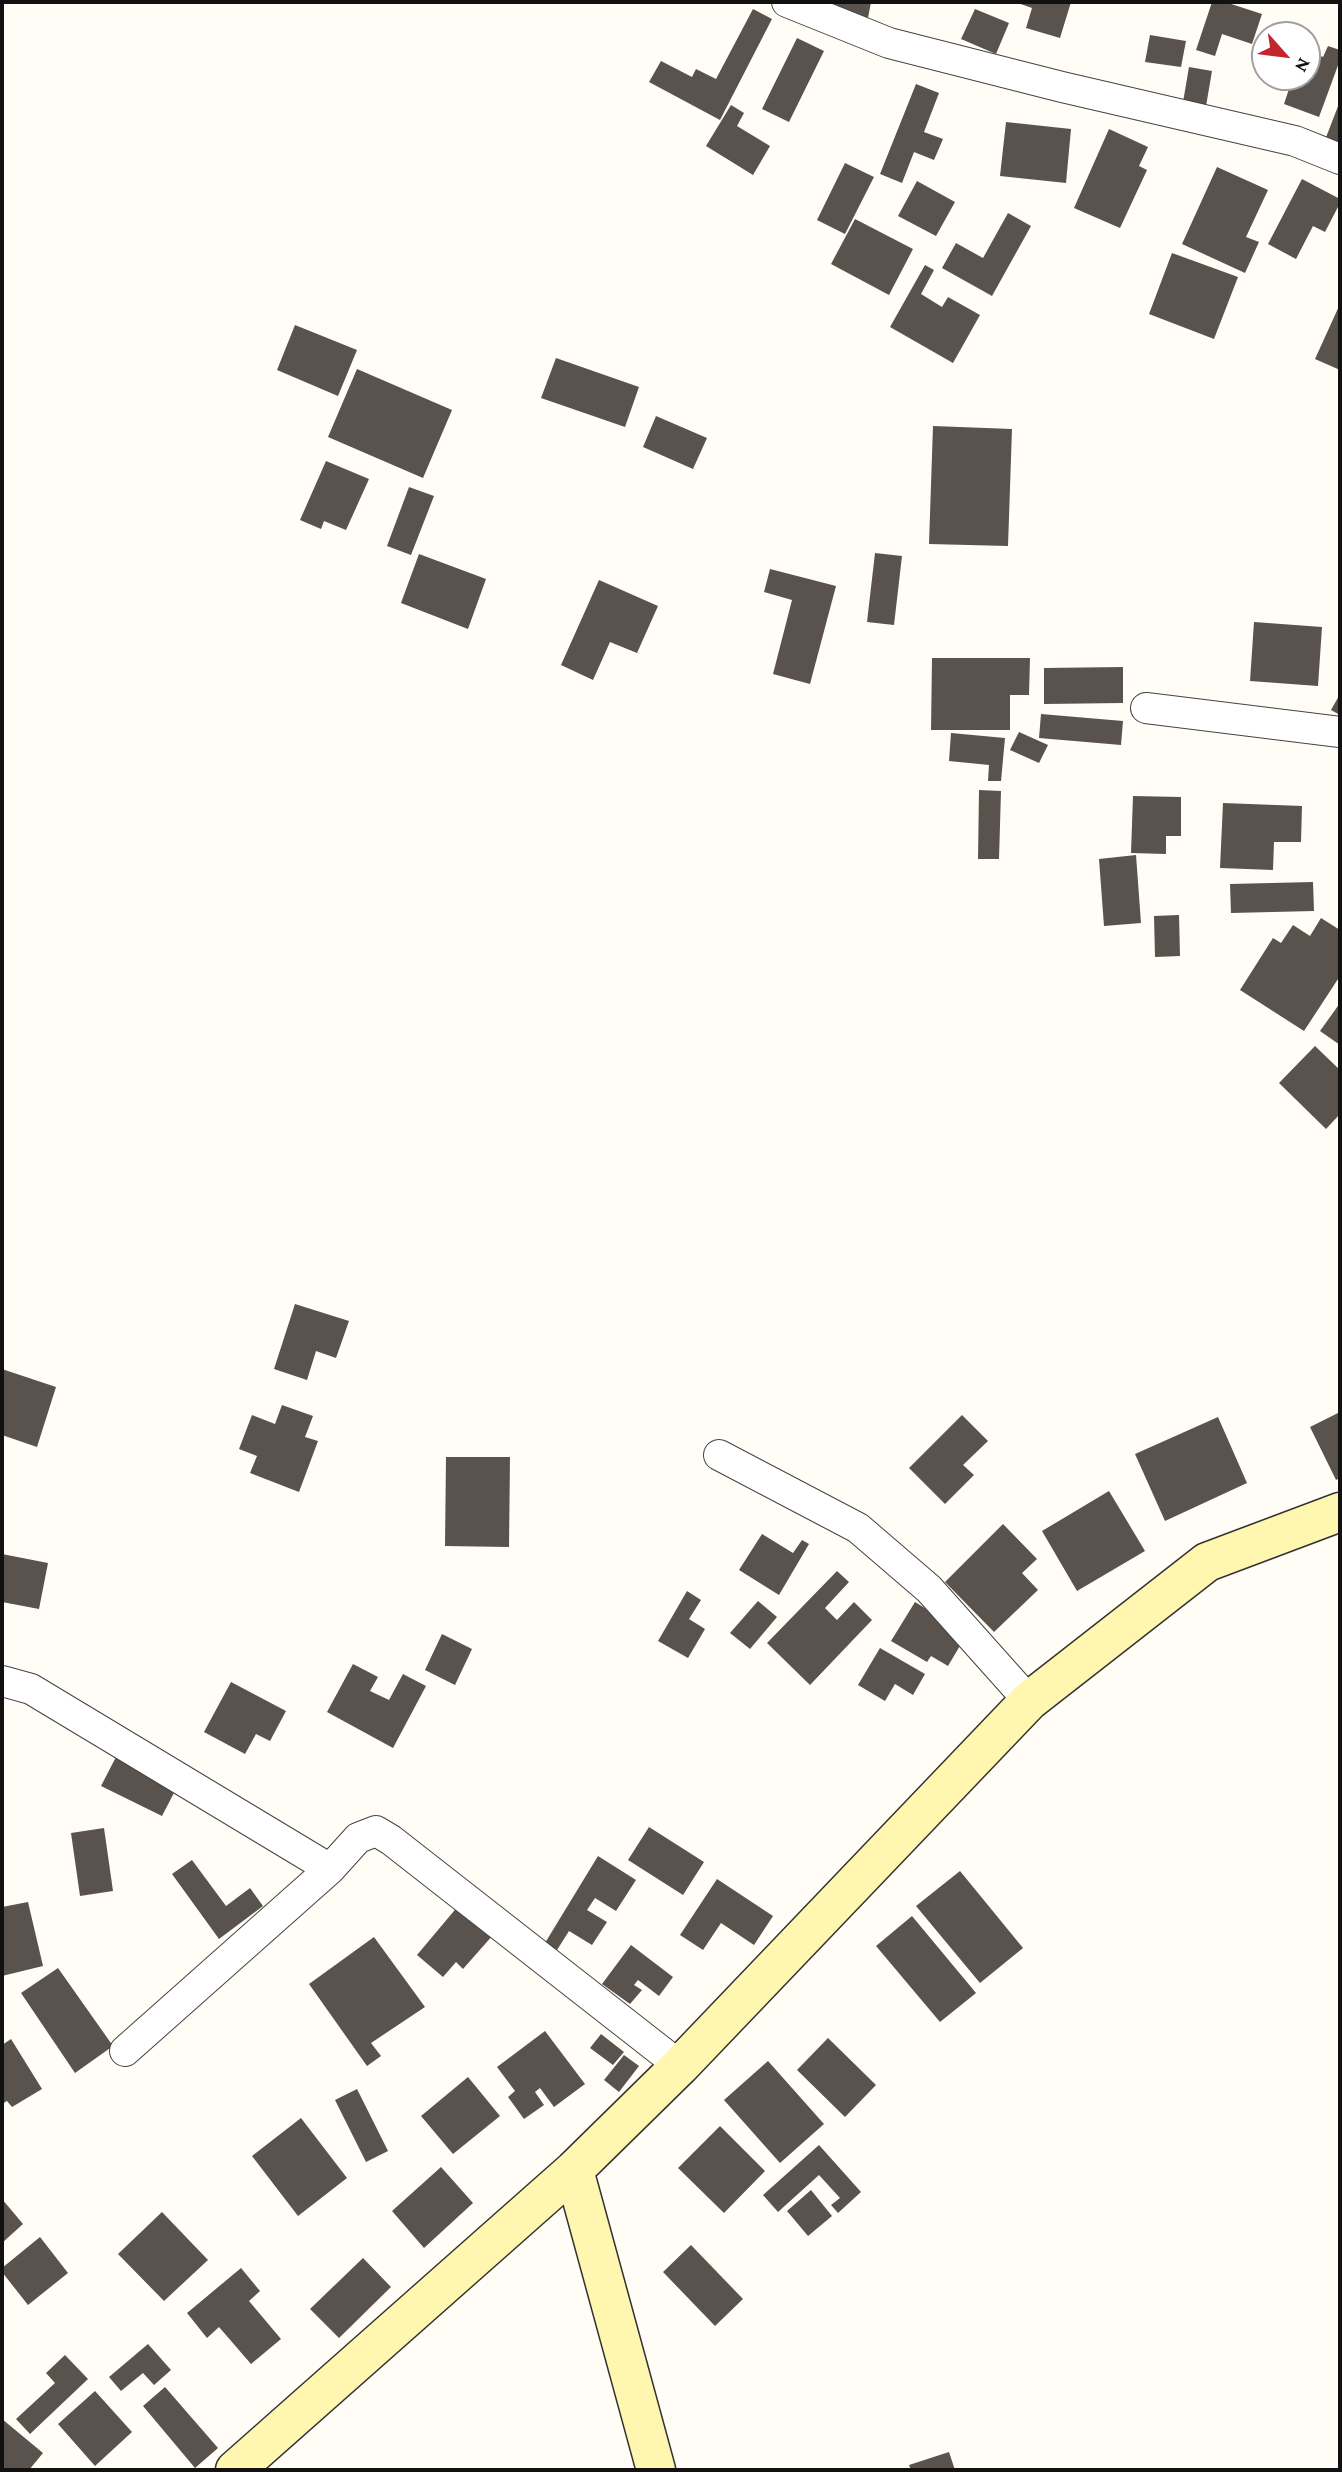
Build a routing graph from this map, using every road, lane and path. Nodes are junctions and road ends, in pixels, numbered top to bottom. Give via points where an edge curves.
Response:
1 (787, 2) edge
2 (1340, 159) edge
3 (1146, 708) dead end
4 (1340, 732) edge
5 (719, 1455) dead end
6 (1340, 1512) edge
7 (2, 1681) edge
8 (1029, 1701) junction
9 (330, 1868) junction
10 (124, 2051) dead end
11 (680, 2066) junction
12 (574, 2169) junction
13 (235, 2470) edge
14 (656, 2470) edge

1 - 2 street via 889,43 1295,141
3 - 4 street
5 - 8 street via 858,1528 929,1589
6 - 8 street via 1207,1562
7 - 9 street via 31,1689
8 - 11 street
9 - 10 street
9 - 11 street via 358,1838 376,1831
11 - 12 street
12 - 13 street
12 - 14 street

